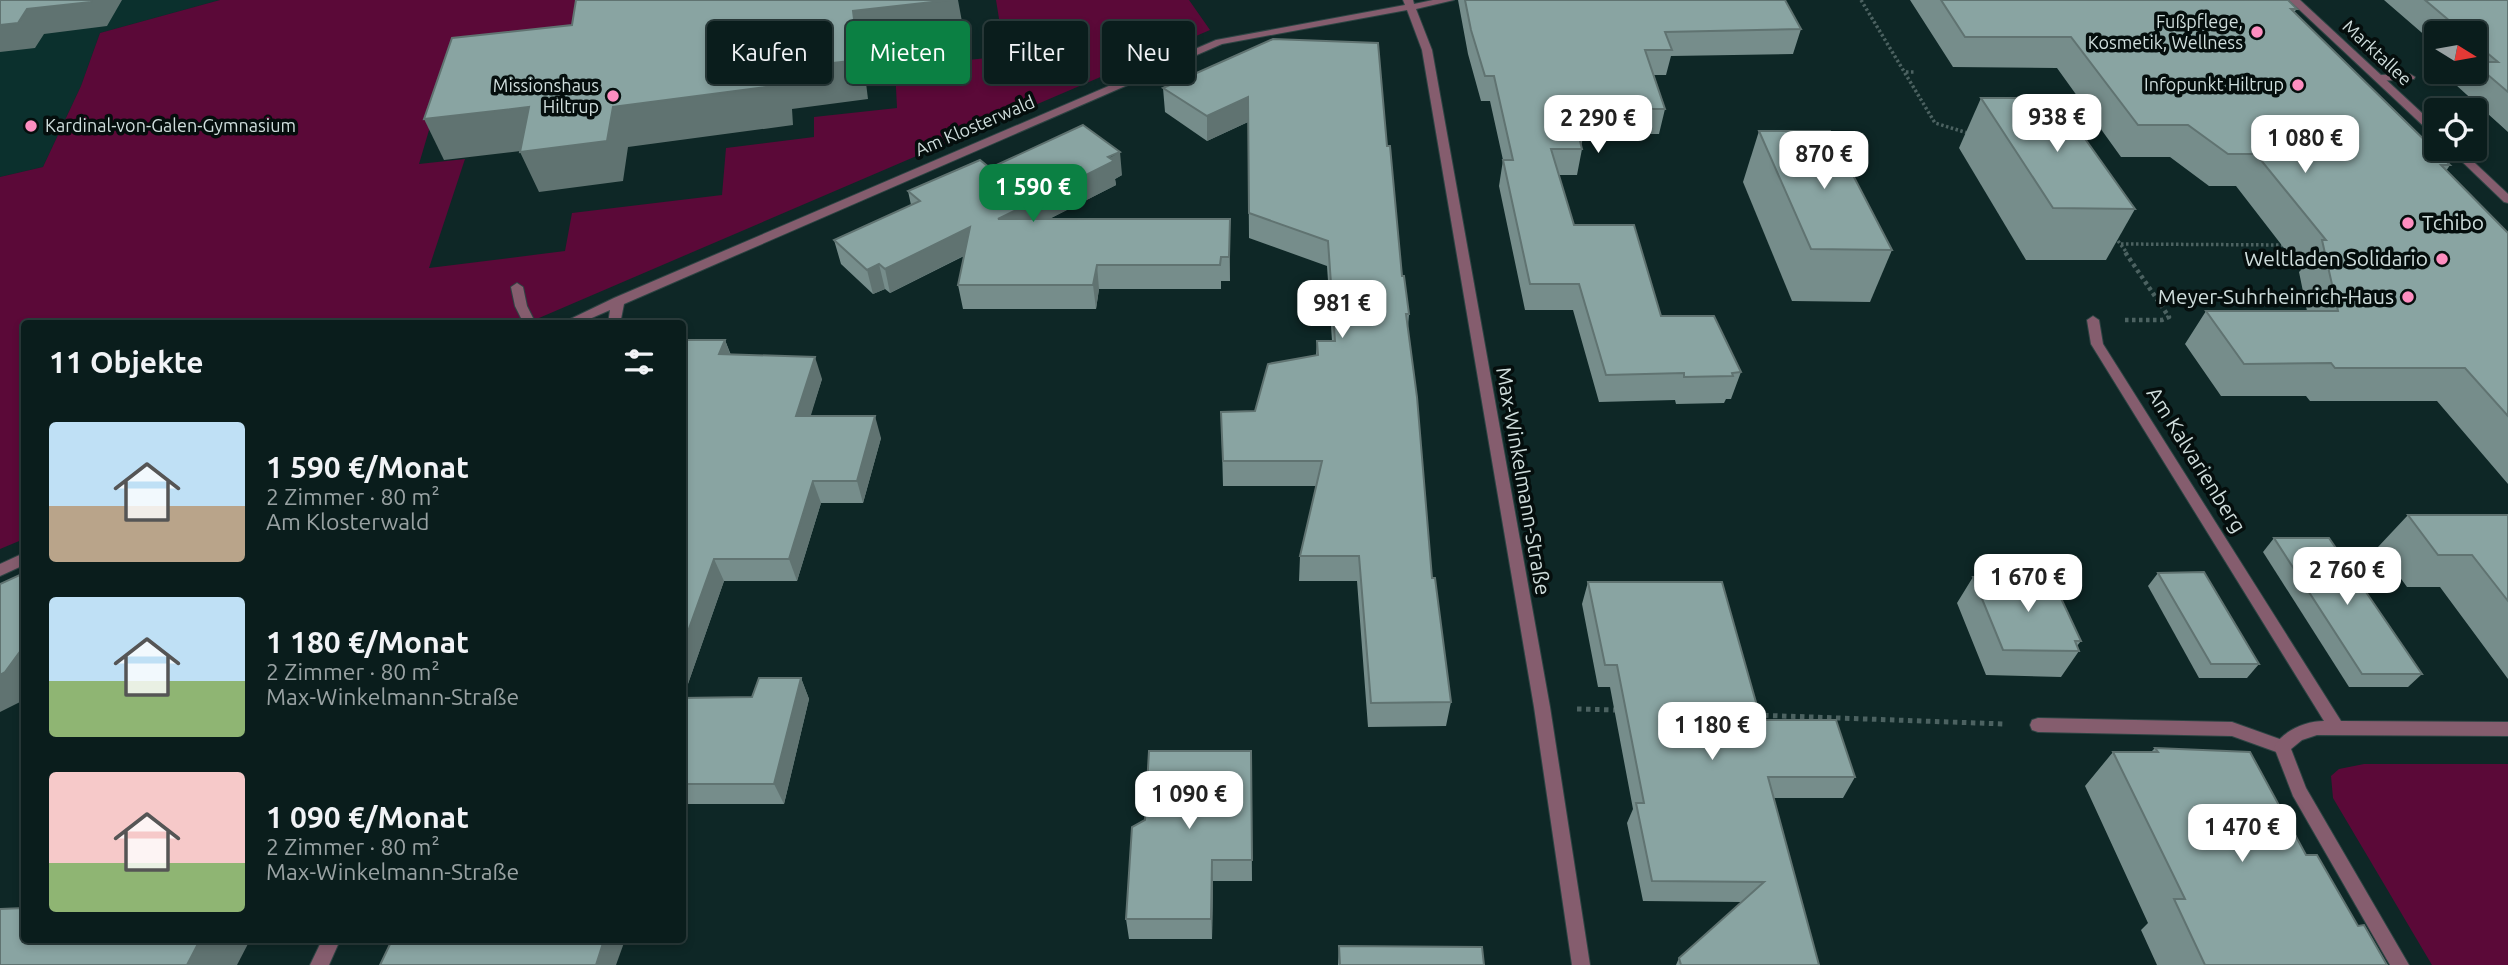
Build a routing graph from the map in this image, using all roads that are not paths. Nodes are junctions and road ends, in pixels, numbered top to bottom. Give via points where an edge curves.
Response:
1 (1449, 0) edge
2 (2294, 0) edge
3 (1410, 3) edge
4 (2410, 77) road end
5 (2378, 78) junction
6 (2424, 121) edge
7 (2467, 161) edge
8 (2508, 200) edge
9 (517, 287) dead end
10 (618, 302) junction
11 (528, 320) edge
12 (575, 320) edge
13 (615, 320) edge
14 (2093, 320) road end
15 (21, 560) edge
16 (0, 570) edge
17 (2038, 725) road end
18 (2336, 727) junction
19 (2508, 729) edge
20 (2282, 747) junction
21 (330, 943) edge
22 (319, 965) edge
23 (1581, 965) edge
24 (2400, 965) edge

1 - 3 street, Am Klosterwald
2 - 5 street, Marktallee
3 - 10 street, Am Klosterwald via 1219,42
3 - 23 street, Max-Winkelmann-Straße via 1427,50 1542,707
4 - 5 street
5 - 6 street, Marktallee
7 - 8 street
9 - 11 street
10 - 12 street, Am Klosterwald
10 - 13 street
14 - 18 street, Am Kalvarienberg via 2097,344
15 - 16 street
17 - 20 street via 2232,729
18 - 19 street
18 - 20 street via 2296,735
20 - 24 street via 2299,791
21 - 22 street

